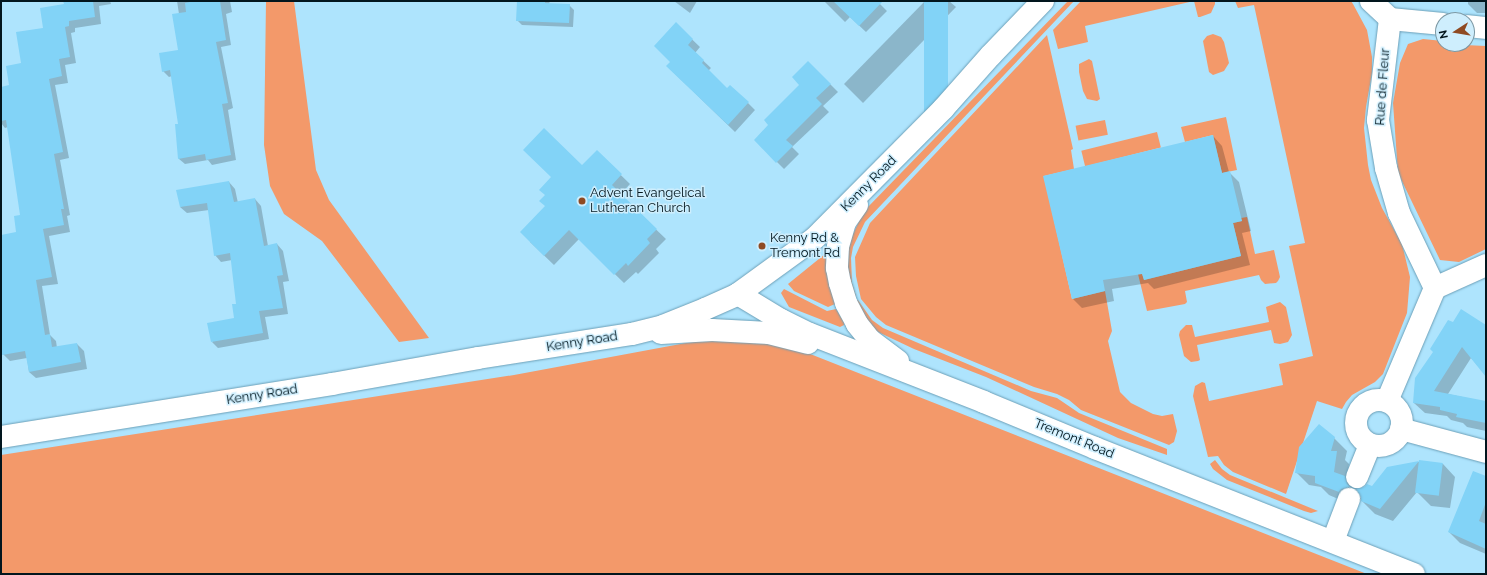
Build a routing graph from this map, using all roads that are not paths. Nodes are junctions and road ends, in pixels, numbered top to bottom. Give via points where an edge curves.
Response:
1 (1043, 1) edge
2 (1370, 1) edge
3 (1390, 19) junction
4 (1435, 23) edge
5 (1475, 27) edge
6 (1486, 28) edge
7 (876, 176) junction
8 (1486, 265) edge
9 (1435, 288) junction
10 (738, 294) junction
11 (632, 334) junction
12 (947, 388) junction
13 (1387, 401) junction
14 (1401, 429) junction
15 (1, 436) edge
16 (1370, 444) junction
17 (1486, 452) edge
18 (1357, 477) dead end
19 (1349, 499) dead end
20 (1332, 541) junction
21 (1414, 574) edge

1 - 7 main road, Kenny Road
2 - 3 main road
3 - 4 main road
3 - 9 main road, Rue de Fleur via 1378,120 1386,168 1399,213
5 - 6 main road
7 - 10 main road, Kenny Road via 815,238
7 - 12 main road via 846,222 838,247 837,268 846,302 857,324 870,340 897,360
8 - 9 main road
9 - 13 main road
10 - 11 main road, Kenny Road via 663,326
10 - 12 main road, Tremont Road via 810,334
11 - 12 main road via 712,330 770,334 834,352 932,387
11 - 15 main road, Kenny Road
12 - 20 main road, Tremont Road
13 - 14 main road via 1396,407 1402,418
13 - 16 main road via 1375,400 1364,404 1357,414 1356,426 1360,436
14 - 16 main road via 1394,440 1382,446
14 - 17 main road
16 - 18 main road
19 - 20 main road
20 - 21 main road, Tremont Road

